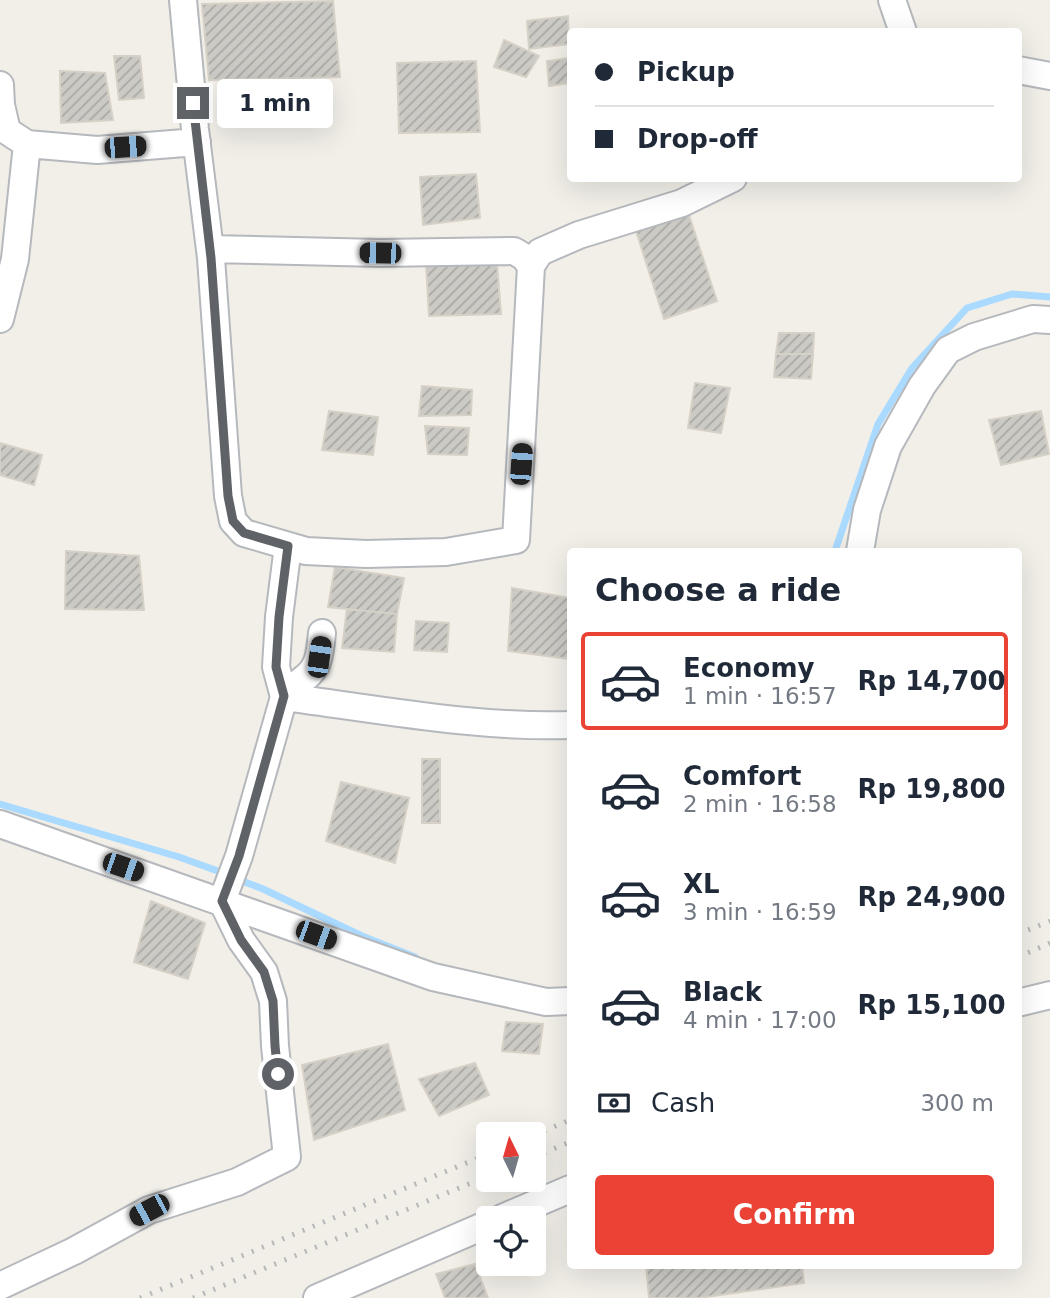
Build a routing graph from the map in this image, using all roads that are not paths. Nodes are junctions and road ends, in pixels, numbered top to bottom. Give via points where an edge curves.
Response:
1 (183, 0) edge
2 (892, 0) edge
3 (902, 28) edge
4 (1022, 71) edge
5 (1050, 76) edge
6 (0, 85) edge
7 (197, 142) junction
8 (27, 144) junction
9 (725, 182) edge
10 (210, 250) junction
11 (531, 266) junction
12 (0, 319) edge
13 (1050, 320) edge
14 (288, 546) junction
15 (861, 548) edge
16 (322, 634) dead end
17 (284, 696) junction
18 (567, 725) edge
19 (0, 824) edge
20 (225, 895) junction
21 (1050, 995) edge
22 (567, 1001) edge
23 (1022, 1002) edge
24 (567, 1190) edge
25 (530, 1206) edge
26 (476, 1229) edge
27 (0, 1286) edge
28 (322, 1297) edge

1 - 7 street
2 - 3 street
4 - 5 street
6 - 8 street via 7,131
7 - 8 street via 97,150
7 - 10 street
8 - 12 street via 15,259
9 - 11 street via 682,203 579,234 540,252
10 - 11 street via 513,251
10 - 14 street via 233,521 244,533
11 - 14 street via 516,540 446,552 342,553
13 - 15 street via 1033,318 948,350 888,446 867,510
14 - 17 street via 276,667
16 - 17 street via 315,668
17 - 18 street via 447,719
17 - 20 street
19 - 20 street
20 - 22 street via 433,977 546,1002
20 - 27 street via 241,940 264,972 273,1001 287,1157 237,1182 149,1210
21 - 23 street
24 - 25 street
26 - 28 street

